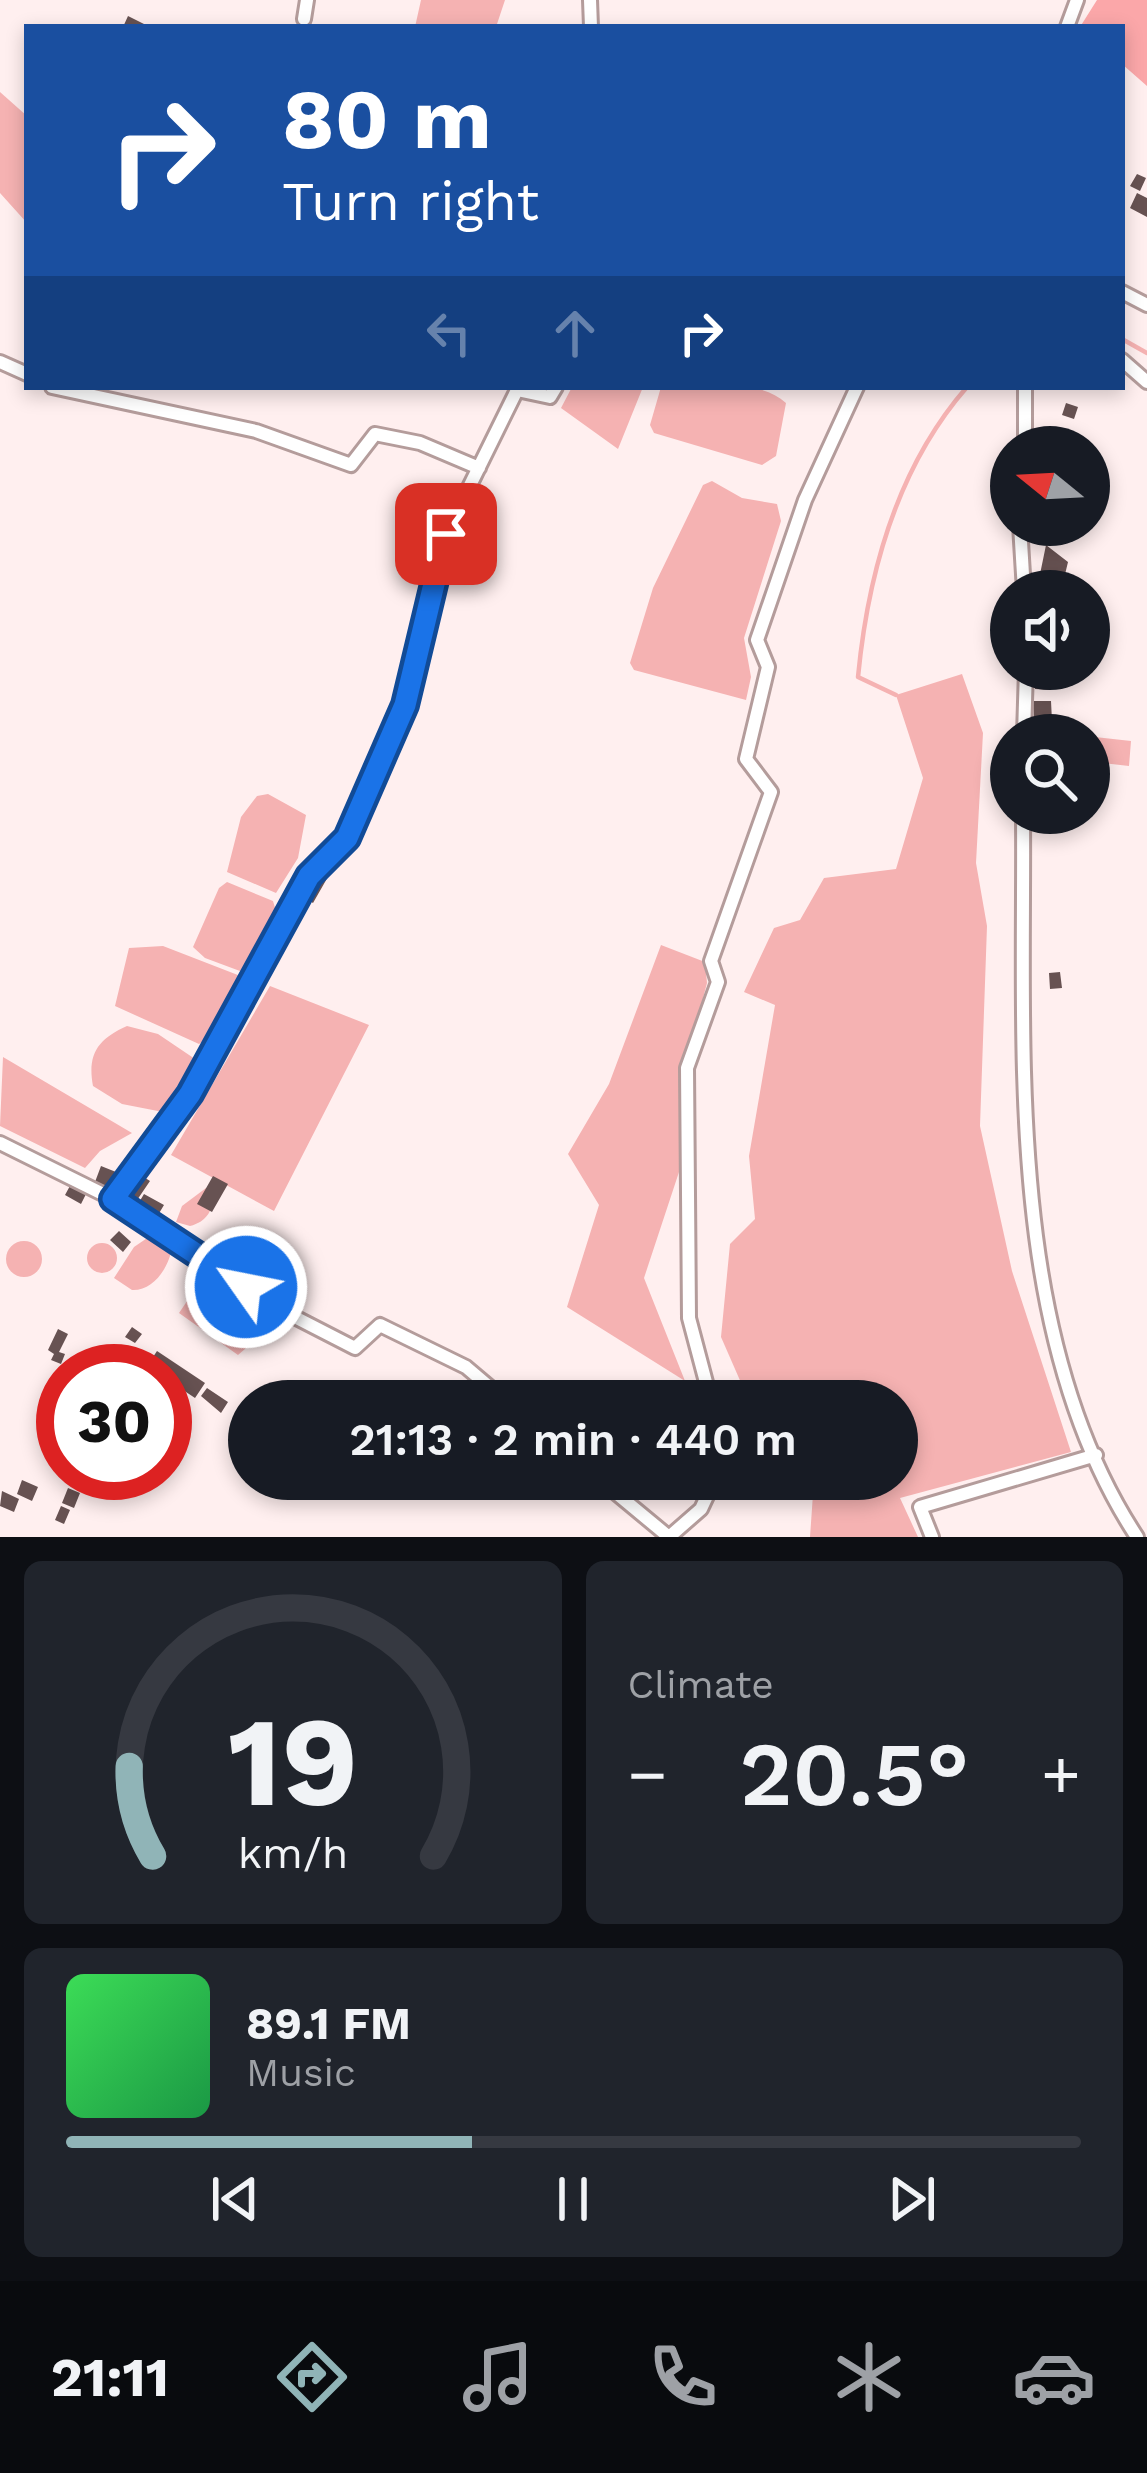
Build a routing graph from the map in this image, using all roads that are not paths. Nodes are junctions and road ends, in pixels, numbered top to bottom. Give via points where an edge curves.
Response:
1 (308, 0) edge
2 (304, 19) dead end
3 (66, 390) edge
4 (517, 390) edge
5 (517, 390) edge
6 (554, 390) edge
7 (856, 390) edge
8 (1024, 390) edge
9 (1025, 426) edge
10 (479, 468) junction
11 (1023, 834) edge
12 (0, 1143) edge
13 (113, 1199) junction
14 (481, 1380) edge
15 (705, 1380) edge
16 (1096, 1455) junction
17 (624, 1500) edge
18 (705, 1500) edge
19 (669, 1537) edge
20 (932, 1537) edge
21 (1137, 1537) edge

1 - 2 street
3 - 10 street via 256,431 351,465 375,434
4 - 10 street
5 - 6 street via 550,397
7 - 15 street via 805,500 757,640 768,667 746,759 771,792 711,961 718,982 687,1068 689,1318
8 - 9 street
10 - 13 street via 446,534 405,705 347,838 309,876 190,1094
11 - 16 street via 1026,1111 1041,1259 1070,1399
12 - 13 street
13 - 14 street via 280,1310 355,1348 380,1325
16 - 20 street via 920,1507
16 - 21 street
17 - 19 street
18 - 19 street

